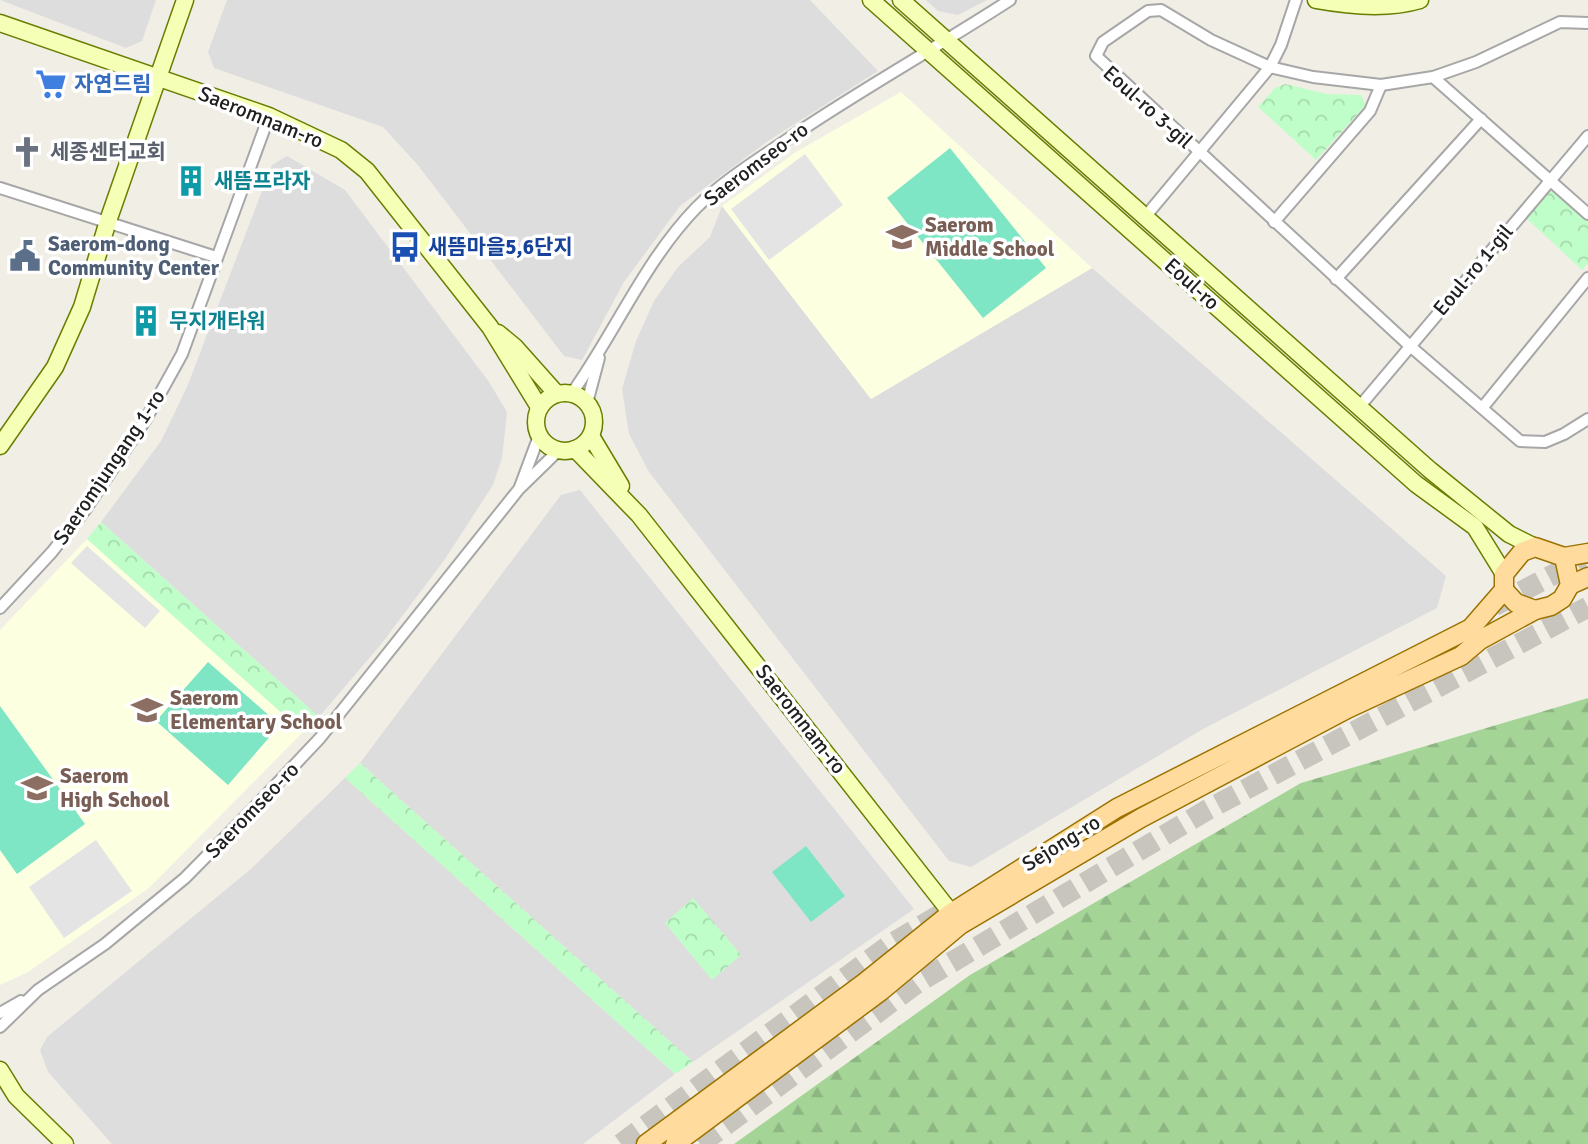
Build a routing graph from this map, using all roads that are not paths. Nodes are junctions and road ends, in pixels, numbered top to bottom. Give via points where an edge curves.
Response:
1 (185, 0) edge
2 (871, 0) edge
3 (901, 0) edge
4 (1010, 0) edge
5 (1296, 0) edge
6 (1315, 0) edge
7 (1420, 0) edge
8 (0, 23) edge
9 (1588, 23) edge
10 (947, 41) junction
11 (929, 52) junction
12 (1270, 67) junction
13 (1433, 77) junction
14 (160, 78) junction
15 (1381, 85) junction
16 (270, 116) junction
17 (1481, 119) junction
18 (1588, 136) edge
19 (1200, 154) junction
20 (1549, 179) junction
21 (0, 188) edge
22 (1588, 214) edge
23 (1146, 217) junction
24 (108, 221) junction
25 (1274, 222) junction
26 (216, 257) junction
27 (1588, 278) edge
28 (1336, 279) junction
29 (491, 327) junction
30 (1410, 346) junction
31 (601, 352) junction
32 (564, 393) junction
33 (587, 402) junction
34 (1360, 406) junction
35 (539, 407) junction
36 (1483, 407) junction
37 (1588, 419) edge
38 (539, 436) junction
39 (590, 436) junction
40 (0, 446) edge
41 (575, 449) junction
42 (558, 451) junction
43 (519, 489) junction
44 (639, 515) junction
45 (1535, 547) junction
46 (1588, 553) edge
47 (1564, 557) junction
48 (1588, 577) edge
49 (1504, 582) junction
50 (1570, 585) junction
51 (0, 608) edge
52 (1535, 611) junction
53 (956, 919) junction
54 (38, 990) junction
55 (0, 1013) edge
56 (0, 1027) edge
57 (0, 1070) edge
58 (0, 1089) edge
59 (16, 1096) junction
60 (65, 1144) edge
61 (646, 1144) edge
62 (675, 1144) edge

1 - 14 street
2 - 11 street, Eoul-ro
3 - 10 street, Eoul-ro
4 - 10 street, Saeromseo-ro
5 - 12 street
6 - 7 street via 1358,6
8 - 14 street, Saeromnam-ro
9 - 13 street, Eoul-ro 3-gil via 1560,22
10 - 11 street, Saeromseo-ro
10 - 23 street, Eoul-ro
11 - 31 street, Saeromseo-ro via 823,115 727,180 696,208 664,245
11 - 49 street, Eoul-ro via 1416,484 1475,527
12 - 15 street, Eoul-ro 3-gil
12 - 19 street, Eoul-ro 3-gil
12 - 19 street, Eoul-ro 3-gil via 1161,10 1148,11 1099,46 1099,62
13 - 15 street, Eoul-ro 3-gil
13 - 17 street
14 - 16 street, Saeromnam-ro
14 - 24 street
15 - 25 street via 1370,111
16 - 26 street, Saeromjungang 1-ro
16 - 29 street, Saeromnam-ro via 341,150 367,171
17 - 20 street
17 - 28 street
18 - 20 street, Eoul-ro 1-gil
19 - 23 street
19 - 25 street, Eoul-ro 3-gil
20 - 22 street
20 - 30 street, Eoul-ro 1-gil
21 - 24 street
23 - 34 street, Eoul-ro
24 - 26 street
24 - 40 street via 82,307 55,367
25 - 28 street, Eoul-ro 3-gil
26 - 51 street, Saeromjungang 1-ro via 182,354 134,439 52,552
27 - 36 street
28 - 30 street, Eoul-ro 3-gil
29 - 32 street, Saeromnam-ro
29 - 35 street, Saeromnam-ro
30 - 34 street, Eoul-ro 1-gil
30 - 36 street, Eoul-ro 3-gil
31 - 32 street
31 - 33 street
32 - 33 street
32 - 35 street
33 - 39 street via 594,419
34 - 45 street, Eoul-ro via 1509,534
35 - 38 street
36 - 37 street, Eoul-ro 3-gil via 1520,441 1545,442
38 - 42 street
38 - 43 street
39 - 41 street
39 - 44 street, Saeromnam-ro
41 - 42 street
41 - 44 street, Saeromnam-ro
42 - 43 street
43 - 54 street, Saeromseo-ro via 320,738 253,809 185,878 105,944
44 - 53 street, Saeromnam-ro
45 - 47 main road
45 - 49 main road, Sejong-ro via 1522,552
46 - 47 main road
47 - 50 main road
48 - 50 main road, Sejong-ro
49 - 52 main road via 1522,607
49 - 53 main road, Sejong-ro via 1484,617 1454,639 1117,808
50 - 52 main road, Sejong-ro via 1562,598
52 - 53 main road, Sejong-ro via 1480,640 1461,656 1347,709
53 - 61 main road, Sejong-ro
53 - 62 main road, Sejong-ro via 881,991
54 - 55 street
54 - 56 street, Saeromseo-ro
57 - 59 street
58 - 59 street
59 - 60 street

